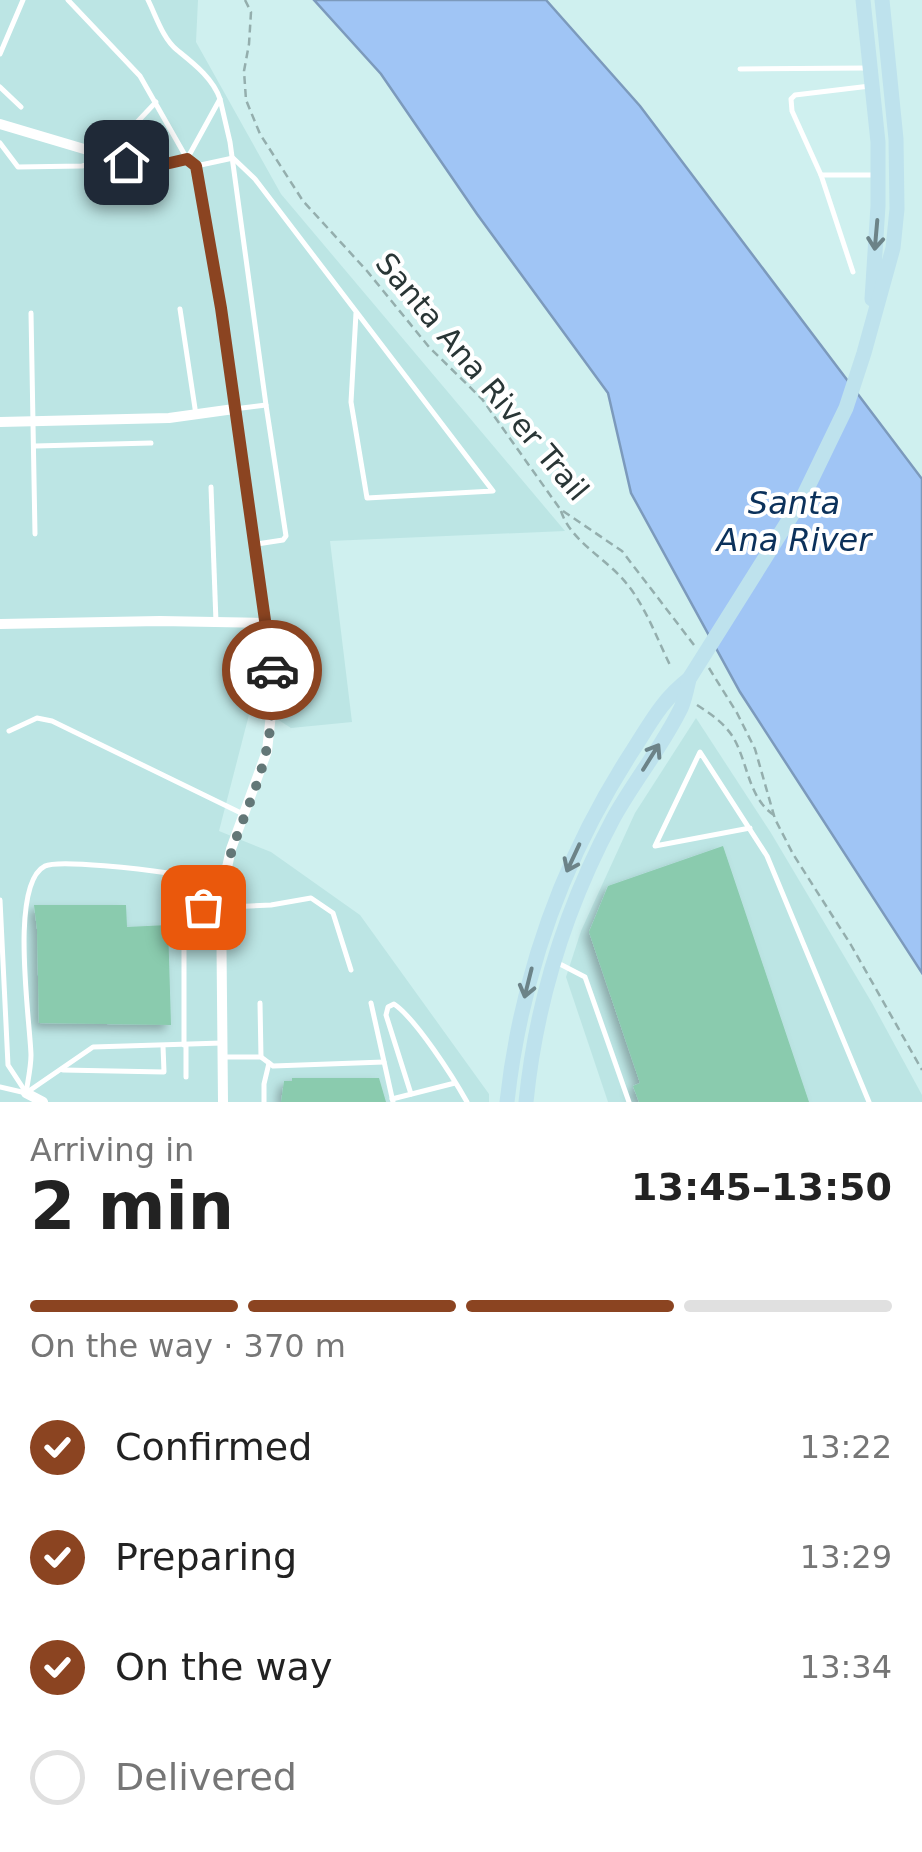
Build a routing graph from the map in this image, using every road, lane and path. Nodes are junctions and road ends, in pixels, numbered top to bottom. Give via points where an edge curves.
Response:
1 (23, 0) edge
2 (68, 0) edge
3 (148, 0) edge
4 (245, 0) edge
5 (864, 0) edge
6 (882, 0) edge
7 (0, 54) edge
8 (888, 64) junction
9 (740, 68) dead end
10 (870, 68) junction
11 (873, 86) junction
12 (0, 87) edge
13 (220, 99) junction
14 (156, 102) junction
15 (21, 107) dead end
16 (0, 124) edge
17 (0, 143) edge
18 (100, 154) junction
19 (233, 158) junction
20 (192, 162) junction
21 (821, 175) junction
22 (879, 175) junction
23 (853, 272) dead end
24 (180, 309) dead end
25 (32, 313) dead end
26 (356, 313) junction
27 (871, 328) junction
28 (266, 405) junction
29 (234, 409) junction
30 (196, 414) junction
31 (34, 420) junction
32 (0, 422) edge
33 (152, 444) dead end
34 (34, 446) junction
35 (211, 487) dead end
36 (560, 509) junction
37 (34, 534) dead end
38 (254, 545) junction
39 (216, 622) junction
40 (265, 623) junction
41 (0, 624) edge
42 (698, 652) dead end
43 (708, 667) dead end
44 (671, 668) dead end
45 (689, 678) junction
46 (697, 706) dead end
47 (9, 731) dead end
48 (244, 815) junction
49 (774, 815) junction
50 (588, 826) junction
51 (750, 828) junction
52 (606, 834) junction
53 (0, 900) edge
54 (221, 906) junction
55 (184, 909) junction
56 (554, 960) junction
57 (351, 970) dead end
58 (371, 1002) dead end
59 (260, 1003) dead end
60 (222, 1044) junction
61 (164, 1046) junction
62 (185, 1046) junction
63 (222, 1057) junction
64 (261, 1057) junction
65 (269, 1062) junction
66 (384, 1062) junction
67 (60, 1070) junction
68 (922, 1070) edge
69 (186, 1078) dead end
70 (455, 1082) junction
71 (0, 1086) edge
72 (26, 1093) junction
73 (411, 1094) junction
74 (393, 1100) edge
75 (43, 1102) edge
76 (223, 1102) edge
77 (264, 1102) edge
78 (467, 1102) edge
79 (508, 1102) edge
80 (526, 1102) edge
81 (629, 1102) edge
82 (869, 1102) edge

1 - 7 lane
2 - 14 lane
3 - 13 lane via 166,37
4 - 36 path, Santa Ana River Trail via 251,12 246,100 260,134 302,201 482,399
5 - 10 main road
6 - 8 main road
8 - 10 main road
8 - 27 main road via 897,208
9 - 10 lane
10 - 11 main road
11 - 21 lane via 791,99
11 - 22 main road
12 - 15 lane
13 - 19 lane
13 - 20 lane
14 - 18 lane
14 - 20 lane
16 - 18 street
17 - 18 lane via 18,167 82,166
18 - 20 street via 148,168
19 - 20 lane
19 - 26 lane
19 - 28 lane
20 - 29 street
21 - 22 lane
21 - 23 lane
22 -> 27 main road
24 - 30 lane
25 - 31 lane
26 - 26 lane via 368,328 492,491 367,498 351,402
27 - 45 main road via 818,470
28 - 29 lane
28 - 38 lane via 286,536
29 - 30 street
29 - 38 street
30 - 31 street
31 - 32 street
31 - 34 lane
33 - 34 lane
34 - 37 lane
35 - 39 lane
36 - 42 path, Santa Ana River Trail via 622,551
36 - 44 path via 635,594
38 - 40 street
39 - 40 street
39 - 41 street
40 - 48 street via 271,726
43 - 49 path via 755,749
45 - 50 main road via 669,694
52 -> 45 main road via 683,706
46 - 49 path via 733,737 756,795
47 - 48 lane via 37,718 52,720
48 - 54 street
49 - 68 path
50 - 52 main road
50 -> 79 main road via 530,977
51 - 51 lane via 700,752 654,846 692,838
51 - 82 lane
52 - 56 main road
53 - 72 lane via 8,1065
54 - 55 lane
54 - 57 lane via 311,898 334,913
54 - 60 street
55 - 62 lane
55 - 72 lane via 184,886 168,873 64,864 39,871 24,908 31,1056
56 - 80 main road
56 - 81 lane via 585,977
58 - 66 lane
59 - 64 lane
60 - 62 lane
60 - 63 street
61 - 62 lane
61 - 67 lane via 93,1047
61 - 67 lane via 164,1072
62 - 69 lane
63 - 64 lane
63 - 76 street
64 - 65 lane
65 - 66 lane
65 - 77 lane
66 - 74 lane
67 - 72 lane
70 - 73 lane
70 - 73 lane via 394,1004 386,1015
70 - 78 lane
71 - 72 lane
72 - 75 street
73 - 74 lane

